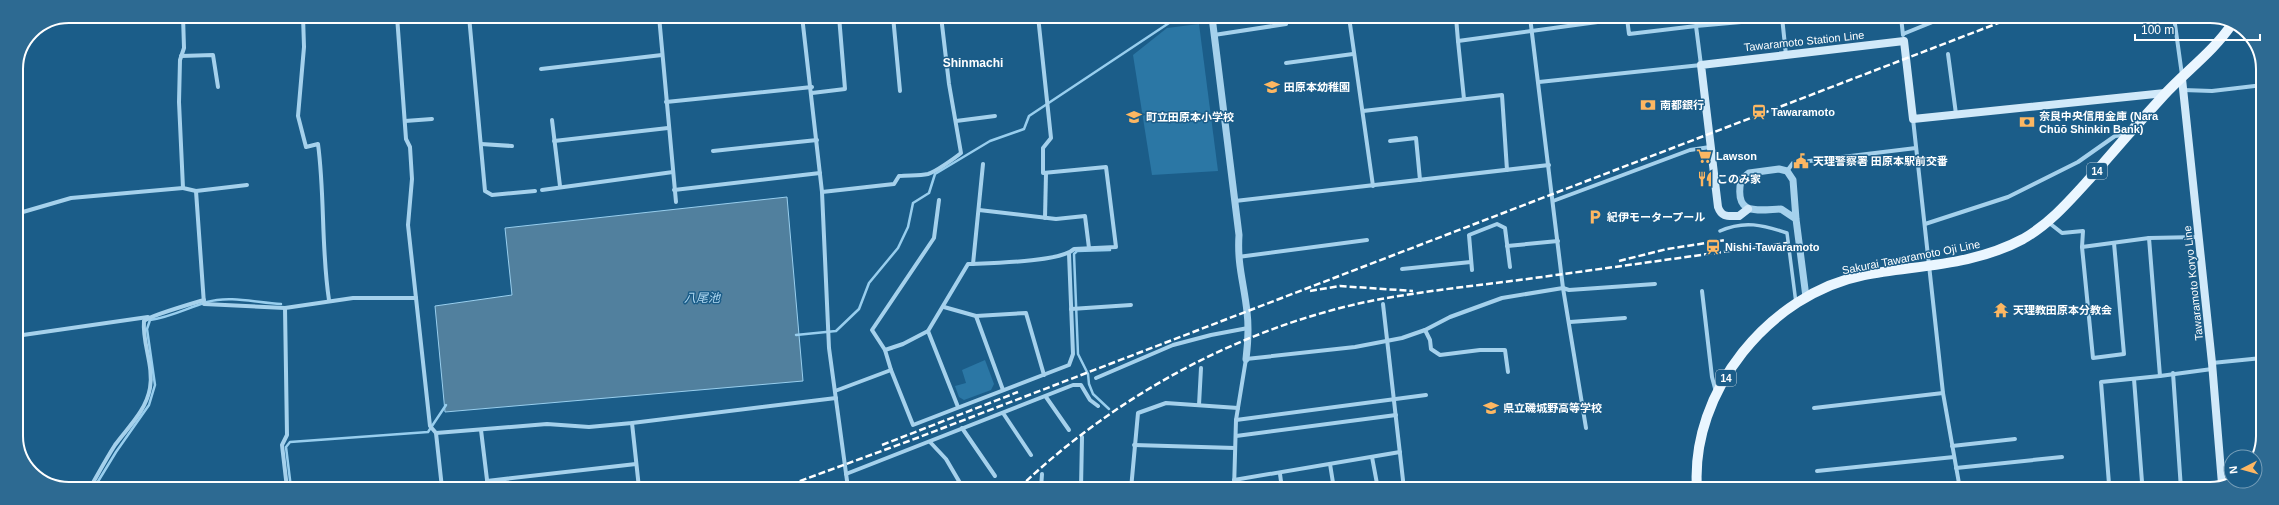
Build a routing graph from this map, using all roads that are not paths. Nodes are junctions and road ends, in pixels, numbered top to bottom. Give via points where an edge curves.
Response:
1 (182, 23) edge
2 (303, 23) edge
3 (397, 23) edge
4 (470, 23) edge
5 (660, 23) edge
6 (803, 23) edge
7 (840, 23) edge
8 (894, 23) edge
9 (942, 23) edge
10 (1039, 23) edge
11 (1213, 23) edge
12 (1286, 23) edge
13 (1350, 23) edge
14 (1456, 23) edge
15 (1531, 23) edge
16 (1593, 23) edge
17 (1628, 23) edge
18 (1730, 23) edge
19 (1783, 23) edge
20 (1902, 23) edge
21 (1933, 23) edge
22 (2175, 23) edge
23 (1696, 26) junction
24 (2230, 27) edge
25 (1532, 32) junction
26 (1214, 35) junction
27 (1903, 38) junction
28 (1458, 41) junction
29 (1353, 54) junction
30 (1948, 54) dead end
31 (662, 55) junction
32 (1786, 55) junction
33 (181, 56) junction
34 (1286, 63) dead end
35 (1701, 64) junction
36 (540, 69) dead end
37 (2182, 79) junction
38 (1539, 82) junction
39 (2256, 85) edge
40 (218, 87) dead end
41 (812, 87) junction
42 (2183, 90) junction
43 (900, 91) dead end
44 (812, 93) junction
45 (2166, 93) junction
46 (1464, 99) junction
47 (666, 102) junction
48 (1363, 111) junction
49 (1956, 114) junction
50 (995, 116) dead end
51 (1913, 118) junction
52 (432, 120) dead end
53 (552, 120) dead end
54 (956, 121) junction
55 (404, 122) junction
56 (668, 128) junction
57 (2129, 134) junction
58 (817, 140) junction
59 (554, 141) junction
60 (1390, 141) dead end
61 (481, 144) junction
62 (512, 146) dead end
63 (1710, 147) junction
64 (1916, 148) junction
65 (713, 150) dead end
66 (983, 164) dead end
67 (1549, 165) junction
68 (1507, 170) junction
69 (1787, 171) junction
70 (673, 172) junction
71 (820, 173) junction
72 (1046, 173) junction
73 (1420, 180) junction
74 (247, 184) dead end
75 (560, 186) junction
76 (1374, 186) junction
77 (183, 188) junction
78 (542, 190) dead end
79 (674, 190) junction
80 (196, 191) junction
81 (535, 191) dead end
82 (822, 192) junction
83 (939, 200) dead end
84 (1234, 201) junction
85 (1553, 201) junction
86 (676, 202) dead end
87 (1748, 209) junction
88 (979, 210) junction
89 (23, 212) edge
90 (1045, 218) junction
91 (1796, 219) junction
92 (2048, 222) junction
93 (1925, 224) junction
94 (1720, 231) dead end
95 (2198, 237) junction
96 (2150, 238) junction
97 (1367, 240) dead end
98 (1558, 241) junction
99 (2114, 243) junction
100 (1507, 246) junction
101 (2082, 247) junction
102 (1089, 248) junction
103 (1069, 254) junction
104 (1238, 257) junction
105 (1472, 262) junction
106 (973, 264) junction
107 (1928, 266) junction
108 (1510, 267) dead end
109 (1402, 269) dead end
110 (1472, 270) dead end
111 (1656, 284) dead end
112 (1563, 288) junction
113 (1702, 291) dead end
114 (1806, 297) junction
115 (416, 298) junction
116 (204, 300) junction
117 (329, 300) junction
118 (1383, 304) dead end
119 (1796, 304) junction
120 (1131, 305) dead end
121 (944, 307) junction
122 (285, 308) junction
123 (1075, 309) junction
124 (976, 316) junction
125 (148, 317) junction
126 (1625, 318) dead end
127 (1570, 322) junction
128 (1248, 328) junction
129 (1425, 330) junction
130 (928, 331) junction
131 (23, 335) edge
132 (1387, 342) junction
133 (885, 350) junction
134 (1246, 359) junction
135 (2256, 359) edge
136 (2213, 366) junction
137 (1201, 368) dead end
138 (891, 370) junction
139 (1508, 372) dead end
140 (2173, 373) junction
141 (1044, 375) junction
142 (2160, 376) junction
143 (1096, 378) dead end
144 (2134, 379) junction
145 (1003, 390) junction
146 (835, 391) junction
147 (1943, 393) junction
148 (1426, 395) dead end
149 (1716, 395) junction
150 (1046, 397) junction
151 (836, 398) junction
152 (1394, 400) junction
153 (1199, 405) junction
154 (1098, 406) dead end
155 (958, 407) junction
156 (1238, 408) junction
157 (1814, 408) dead end
158 (1003, 413) junction
159 (1396, 416) junction
160 (1236, 420) junction
161 (632, 423) junction
162 (962, 428) junction
163 (1586, 428) dead end
164 (481, 430) junction
165 (1069, 430) dead end
166 (436, 433) junction
167 (1236, 436) junction
168 (1082, 437) dead end
169 (2015, 439) dead end
170 (930, 442) junction
171 (1134, 445) junction
172 (1952, 446) junction
173 (1235, 448) junction
174 (1400, 452) junction
175 (1031, 456) dead end
176 (1372, 457) junction
177 (1954, 457) junction
178 (2062, 457) dead end
179 (636, 464) junction
180 (1330, 464) junction
181 (1956, 468) junction
182 (1817, 471) dead end
183 (2221, 471) joint
184 (846, 474) junction
185 (1042, 474) dead end
186 (1280, 474) junction
187 (995, 476) dead end
188 (1234, 480) joint
189 (2222, 480) edge
190 (94, 482) edge
191 (286, 482) edge
192 (441, 482) edge
193 (487, 482) joint
194 (638, 482) edge
195 (847, 482) edge
196 (959, 482) edge
197 (1041, 482) edge
198 (1081, 482) edge
199 (1131, 482) edge
200 (1281, 482) edge
201 (1333, 482) edge
202 (1377, 482) edge
203 (1403, 482) edge
204 (1698, 482) edge
205 (1959, 482) edge
206 (2109, 482) edge
207 (2142, 482) dead end
208 (2181, 482) edge

1 - 33 street via 184,48
2 - 117 street via 304,47 298,116 306,146 318,144 323,182 324,268
3 - 55 street
4 - 61 street
5 - 31 street
6 - 41 street
7 - 44 street via 845,89
8 - 43 street
9 - 54 street
10 - 72 street via 1051,138 1043,148 1043,173
11 - 26 street
12 - 26 street
13 - 29 street
14 - 28 street
15 - 25 street
16 - 25 street
17 - 23 street via 1629,34
18 - 23 street
19 - 32 street
20 - 27 street
21 - 27 street
22 - 37 street
23 - 35 street
24 - 37 main road, Sakurai Tawaramoto Oji Line / 14 via 2195,68
25 - 28 street
25 - 38 street
26 - 84 street
27 - 32 main road, Tawaramoto Station Line
27 - 51 main road
28 - 46 street
29 - 34 street
29 - 48 street
30 - 49 street
31 - 36 street
31 - 47 street
32 - 35 main road, Tawaramoto Station Line
33 - 40 street via 213,55
33 - 77 street via 179,102
35 - 38 street
35 - 63 main road
37 - 42 main road, Tawaramoto Koryo Line
37 - 45 main road, Sakurai Tawaramoto Oji Line / 14
38 - 67 street
39 - 42 street via 2212,91
41 - 44 street
41 - 47 street
42 - 95 main road, Tawaramoto Koryo Line
44 - 58 street
45 - 49 main road
45 - 57 main road, Sakurai Tawaramoto Oji Line / 14
46 - 48 street
46 - 68 street via 1502,95
47 - 56 street
48 - 76 street
49 - 51 main road
50 - 54 street
51 - 64 street
52 - 55 street
53 - 59 street
54 - 82 street via 961,153 930,173 899,176 894,184
55 - 115 street via 406,139 410,146 412,179 408,225
56 - 59 street
56 - 70 street
57 - 92 main road, Sakurai Tawaramoto Oji Line / 14 via 2062,210
57 - 93 street via 2115,136 2078,162 2008,197
58 - 65 street
58 - 71 street
59 - 75 street
60 - 73 street via 1416,138
61 - 62 street
61 - 81 street via 485,191 492,195
63 - 85 street via 1690,150
63 - 87 main road via 1721,214 1739,216
64 - 69 street via 1793,163
64 - 93 street
66 - 88 street
67 - 68 street
67 - 85 street
68 - 73 street
69 - 87 street via 1779,169 1744,176 1739,188 1740,198
69 - 91 street via 1793,180
70 - 75 street
70 - 79 street
71 - 79 street
71 - 82 street
72 - 90 street
72 - 102 street via 1106,167 1116,247
73 - 76 street
74 - 80 street
75 - 78 street
76 - 84 street
77 - 80 street
77 - 89 street via 71,198
79 - 86 street
80 - 116 street
82 - 146 street via 829,348
83 - 133 street via 934,238 872,330
84 - 104 street
85 - 98 street
87 - 91 street via 1781,209
88 - 90 street
88 - 106 street
90 - 102 street via 1085,216
91 - 114 street
92 - 101 street via 2062,233 2083,231
92 - 107 main road, Sakurai Tawaramoto Oji Line / 14 via 2006,248 1982,257
93 - 107 street
94 - 119 street via 1762,224 1787,234
95 - 96 street
95 - 136 main road, Tawaramoto Koryo Line
96 - 99 street
96 - 142 street
97 - 104 street
98 - 100 street
98 - 112 street
99 - 101 street
99 - 101 street via 2124,354 2093,358
100 - 105 street via 1504,228 1497,224 1469,235
100 - 108 street
102 - 103 street via 1074,249
103 - 106 street
103 - 123 street
104 - 128 street
105 - 109 street
105 - 110 street
106 - 121 street via 968,264
107 - 114 main road, Sakurai Tawaramoto Oji Line / 14 via 1864,275
107 - 147 street
111 - 112 street via 1569,290
112 - 127 street
112 - 129 street via 1502,298 1450,317
113 - 149 street
114 - 119 main road, Sakurai Tawaramoto Oji Line / 14
115 - 117 street
115 - 166 street via 430,426
116 - 122 street via 204,304
116 - 125 street
117 - 122 street
118 - 132 street
119 - 149 main road, Sakurai Tawaramoto Oji Line / 14 via 1760,332 1730,369
120 - 123 street
121 - 124 street
121 - 130 street
122 - 191 street via 287,435 282,444
123 - 141 street via 1073,354 1069,365
124 - 141 street via 1026,313
124 - 145 street
125 - 131 street
125 - 190 street via 144,321 150,378 148,398
126 - 127 street
127 - 163 street
128 - 134 street
128 - 143 street via 1173,345
129 - 132 street
129 - 139 street via 1431,349 1440,355 1505,350
130 - 133 street
130 - 155 street
132 - 134 street
132 - 152 street
133 - 138 street
134 - 156 street
135 - 136 street
136 - 140 street
136 - 183 main road, Tawaramoto Koryo Line
137 - 153 street
138 - 146 street
138 - 155 street via 913,425
140 - 142 street
140 - 208 street
141 - 145 street
142 - 144 street
144 - 206 street via 2101,382
144 - 207 street
145 - 155 street
146 - 151 street
147 - 157 street
147 - 172 street
148 - 152 street
149 - 204 main road, Sakurai Tawaramoto Oji Line / 14 via 1707,417 1699,454
150 - 154 street via 1073,385 1081,385 1090,400
150 - 158 street
150 - 165 street
151 - 161 street
151 - 184 street
152 - 159 street
152 - 160 street
153 - 156 street
153 - 171 street via 1166,403 1138,413
156 - 160 street
158 - 162 street
158 - 175 street
159 - 167 street
159 - 174 street
160 - 167 street
161 - 164 street via 588,427 547,424
161 - 179 street
162 - 170 street
162 - 187 street
164 - 166 street
164 - 193 street
166 - 192 street
167 - 173 street
168 - 198 street
169 - 172 street
170 - 184 street
170 - 196 street via 946,459
171 - 173 street
171 - 199 street
172 - 177 street
173 - 188 street
174 - 176 street
174 - 203 street
176 - 180 street
176 - 202 street
177 - 181 street
177 - 182 street
178 - 181 street
179 - 193 street
179 - 194 street
180 - 186 street
180 - 201 street
181 - 205 street
183 - 189 main road, Tawaramoto Koryo Line
184 - 195 street
185 - 197 street
186 - 188 street
186 - 200 street

